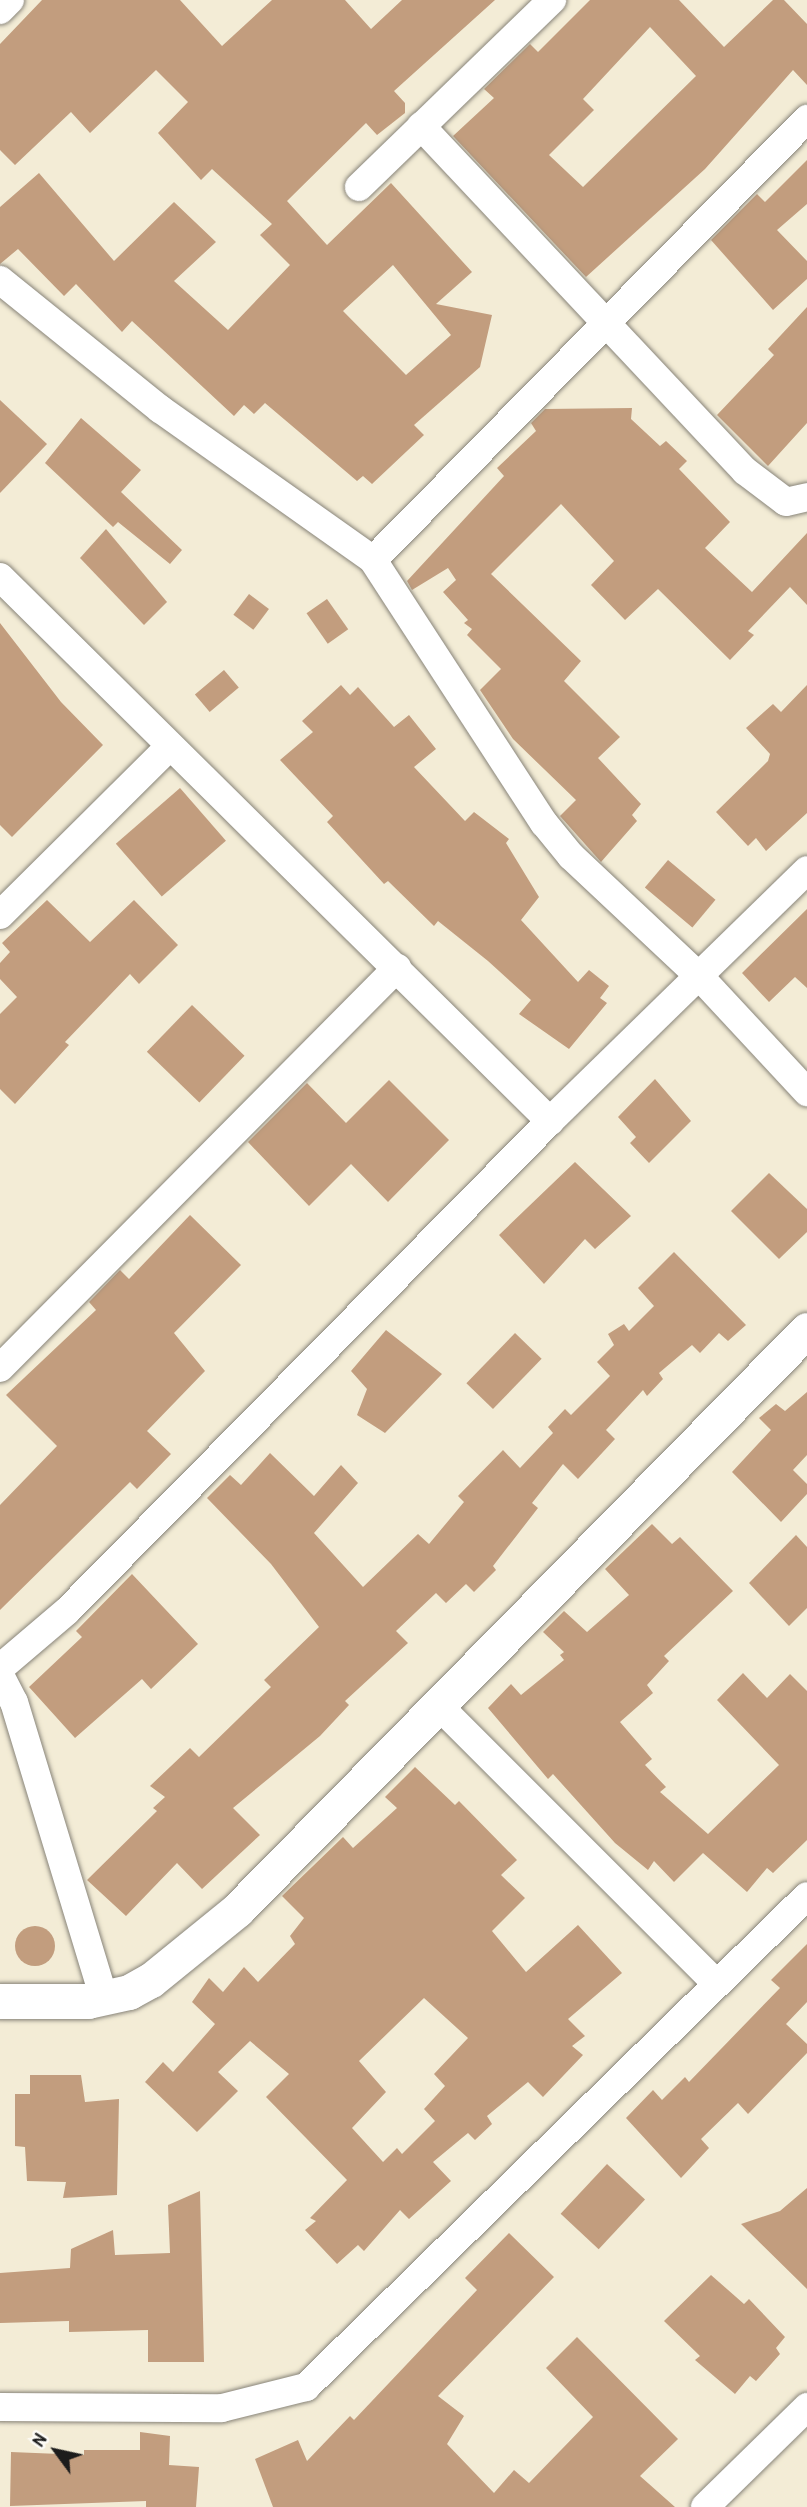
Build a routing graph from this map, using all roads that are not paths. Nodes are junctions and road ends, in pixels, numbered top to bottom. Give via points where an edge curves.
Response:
1 (10, 0) edge
2 (552, 0) edge
3 (0, 10) edge
4 (807, 119) edge
5 (421, 126) junction
6 (359, 187) dead end
7 (0, 280) edge
8 (606, 324) junction
9 (807, 497) edge
10 (373, 560) junction
11 (0, 577) edge
12 (169, 747) junction
13 (807, 870) edge
14 (0, 915) edge
15 (397, 968) junction
16 (701, 978) junction
17 (807, 1092) edge
18 (550, 1121) junction
19 (807, 1330) edge
20 (0, 1368) edge
21 (0, 1668) edge
22 (0, 1675) edge
23 (437, 1704) junction
24 (807, 1896) edge
25 (715, 1982) junction
26 (104, 1999) junction
27 (0, 2001) edge
28 (0, 2407) edge
29 (807, 2407) edge
30 (705, 2507) edge

1 - 3 street
2 - 5 street
4 - 8 street
5 - 6 street
5 - 8 street
7 - 10 street via 160,409
8 - 9 street via 745,471 786,502
8 - 10 street
10 - 16 street via 544,823 572,856
11 - 12 street
12 - 14 street
12 - 15 street
13 - 16 street
15 - 18 street
15 - 20 street
16 - 17 street
16 - 18 street
18 - 21 street via 86,1591
19 - 23 street
22 - 26 street via 15,1702
23 - 25 street
23 - 26 street via 237,1910 151,1980
24 - 25 street
25 - 28 street via 306,2387 222,2408
26 - 27 street
29 - 30 street

